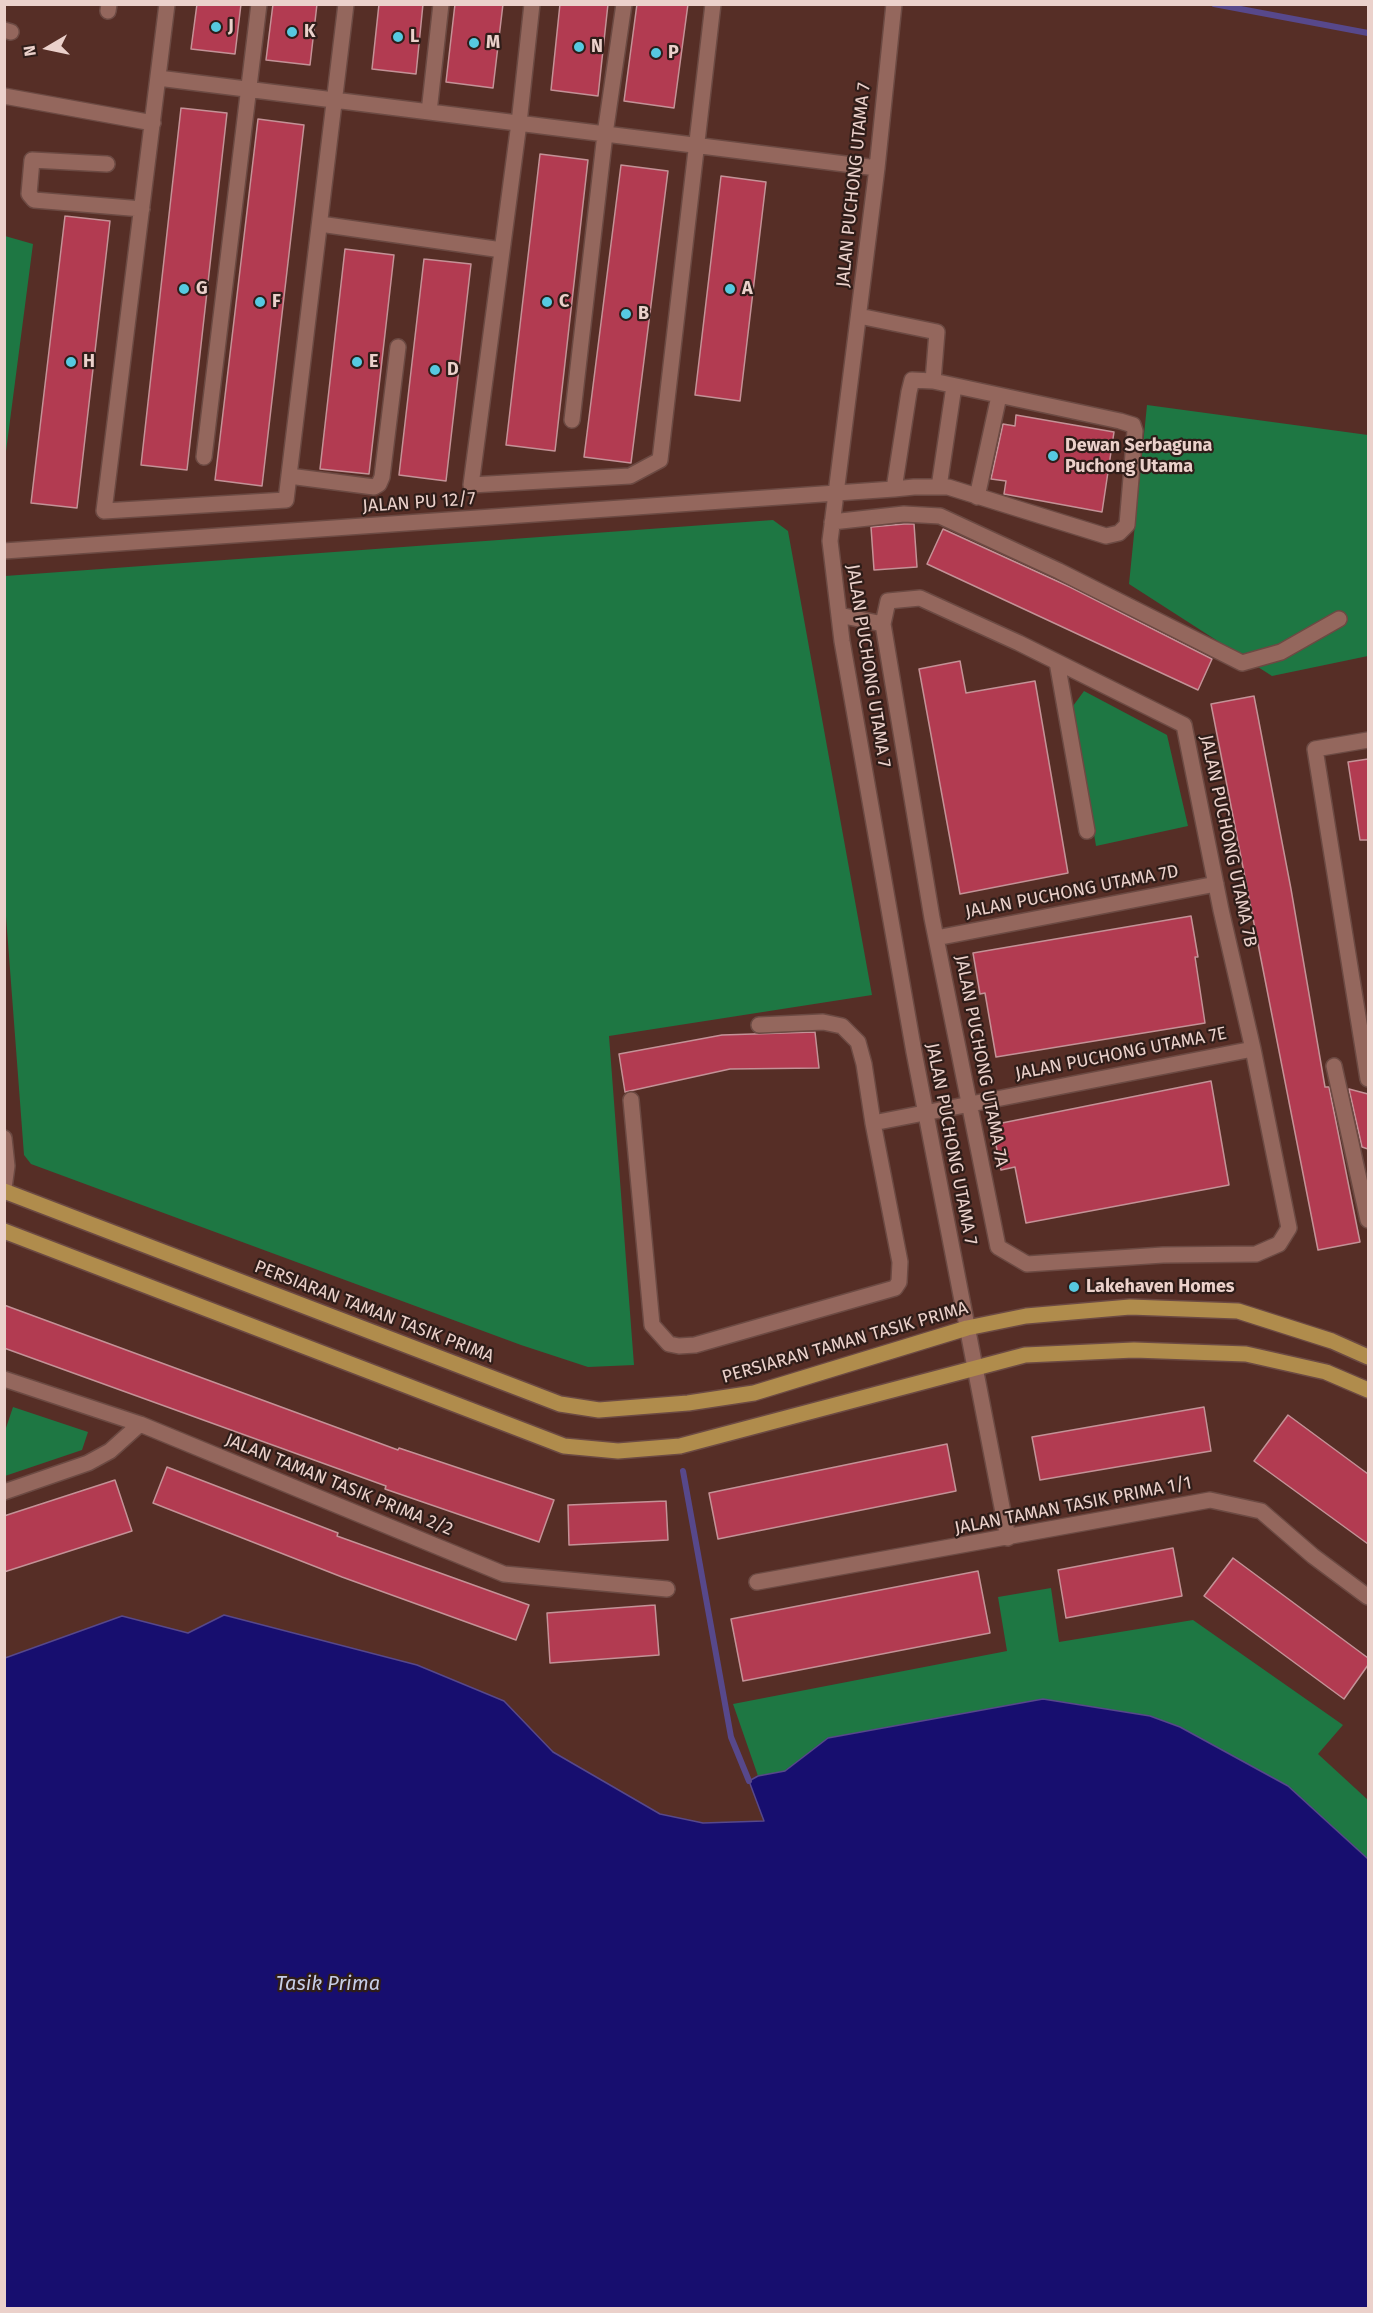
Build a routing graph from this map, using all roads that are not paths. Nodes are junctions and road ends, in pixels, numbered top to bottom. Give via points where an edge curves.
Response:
1 (167, 4) edge
2 (259, 4) edge
3 (346, 4) edge
4 (441, 4) edge
5 (532, 4) edge
6 (624, 4) edge
7 (713, 4) edge
8 (894, 4) edge
9 (158, 78) junction
10 (249, 89) junction
11 (4, 96) edge
12 (336, 100) junction
13 (429, 112) junction
14 (153, 123) junction
15 (519, 123) junction
16 (605, 134) junction
17 (697, 145) junction
18 (107, 164) dead end
19 (877, 168) junction
20 (142, 209) junction
21 (320, 224) junction
22 (502, 250) junction
23 (859, 316) junction
24 (398, 347) dead end
25 (933, 381) junction
26 (954, 386) junction
27 (999, 396) junction
28 (573, 420) dead end
29 (204, 457) dead end
30 (289, 476) junction
31 (939, 487) junction
32 (894, 489) junction
33 (836, 493) junction
34 (977, 497) junction
35 (832, 522) junction
36 (4, 551) edge
37 (839, 615) junction
38 (1339, 619) dead end
39 (883, 624) junction
40 (1057, 662) junction
41 (1368, 740) edge
42 (1087, 831) dead end
43 (1216, 884) junction
44 (936, 938) junction
45 (759, 1025) dead end
46 (1253, 1049) junction
47 (1334, 1066) dead end
48 (1368, 1079) edge
49 (631, 1100) dead end
50 (969, 1103) junction
51 (925, 1112) junction
52 (873, 1123) junction
53 (4, 1137) edge
54 (4, 1190) edge
55 (1368, 1220) edge
56 (4, 1231) edge
57 (1256, 1254) joint
58 (967, 1328) junction
59 (1368, 1357) edge
60 (975, 1367) junction
61 (4, 1379) edge
62 (1368, 1390) edge
63 (140, 1424) junction
64 (4, 1492) edge
65 (1008, 1538) junction
66 (757, 1582) dead end
67 (667, 1589) dead end
68 (1368, 1597) edge

1 - 9 street
2 - 10 street
3 - 12 street
4 - 13 street
5 - 15 street
6 - 16 street
7 - 17 street
8 - 19 street, JALAN PUCHONG UTAMA 7
9 - 10 street
9 - 14 street
10 - 12 street
10 - 29 street
11 - 14 street
12 - 13 street
12 - 21 street
13 - 15 street
14 - 20 street
15 - 16 street
15 - 22 street
16 - 17 street
16 - 28 street
17 - 19 street
17 - 22 street via 660,460 630,476 471,485
18 - 20 street via 32,160 29,194 34,200
19 - 23 street, JALAN PUCHONG UTAMA 7
20 - 30 street via 104,511 286,500
21 - 22 street
21 - 30 street
23 - 25 street via 937,332
23 - 33 street, JALAN PUCHONG UTAMA 7
24 - 30 street via 379,484 374,487
25 - 26 street
25 - 32 street via 912,380
26 - 27 street
26 - 31 street
27 - 34 street
27 - 34 street, JALAN PU 12/7 via 1133,425 1127,525 1119,533 1106,536
31 - 32 street, JALAN PU 12/7
31 - 34 street, JALAN PU 12/7
32 - 33 street, JALAN PU 12/7
33 - 35 street, JALAN PUCHONG UTAMA 7
33 - 36 street, JALAN PU 12/7
35 - 37 street, JALAN PUCHONG UTAMA 7 via 830,541
35 - 38 street via 904,514 940,516 1242,663 1281,652
37 - 39 street
37 - 51 street, JALAN PUCHONG UTAMA 7
39 - 40 street, JALAN PUCHONG UTAMA 7B via 888,601 920,598
39 - 44 street, JALAN PUCHONG UTAMA 7A
40 - 42 street
40 - 43 street, JALAN PUCHONG UTAMA 7B via 1184,725
41 - 48 street via 1315,749
43 - 44 street, JALAN PUCHONG UTAMA 7D
43 - 46 street, JALAN PUCHONG UTAMA 7B
44 - 50 street, JALAN PUCHONG UTAMA 7A
45 - 52 street via 823,1022 842,1026 858,1042
46 - 50 street, JALAN PUCHONG UTAMA 7E
46 - 57 street, JALAN PUCHONG UTAMA 7B via 1289,1228 1279,1244
47 - 55 street
49 - 52 street via 652,1325 669,1344 679,1346 695,1345 895,1288 900,1262
50 - 51 street, JALAN PUCHONG UTAMA 7E
50 - 57 street, JALAN PUCHONG UTAMA 7A via 998,1247 1027,1264 1162,1255
51 - 52 street, JALAN PUCHONG UTAMA 7E
51 - 58 street, JALAN PUCHONG UTAMA 7
53 - 54 street
54 - 58 main road, PERSIARAN TAMAN TASIK PRIMA via 560,1404 600,1410 754,1393
56 - 60 main road via 564,1446 618,1451 680,1446
58 - 59 main road, PERSIARAN TAMAN TASIK PRIMA via 1026,1316 1130,1307 1238,1311 1332,1341
58 - 60 street, JALAN PUCHONG UTAMA 7
60 - 62 main road via 1025,1355 1134,1350 1246,1354 1326,1372
60 - 65 street, JALAN PUCHONG UTAMA 7
61 - 63 street, JALAN TAMAN TASIK PRIMA 2/2
63 - 64 street via 110,1451 88,1463
63 - 67 street, JALAN TAMAN TASIK PRIMA 2/2 via 504,1574
65 - 66 street, JALAN TAMAN TASIK PRIMA 1/1
65 - 68 street, JALAN TAMAN TASIK PRIMA 1/1 via 1210,1500 1261,1511

